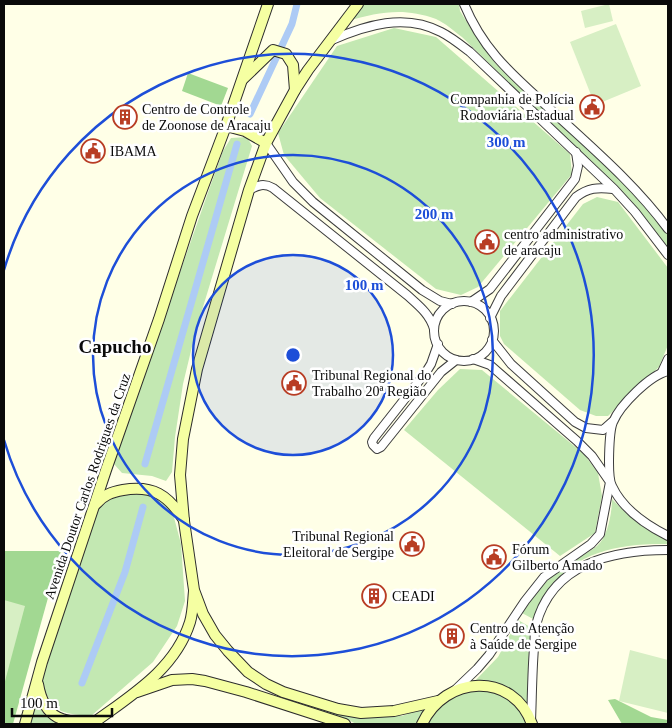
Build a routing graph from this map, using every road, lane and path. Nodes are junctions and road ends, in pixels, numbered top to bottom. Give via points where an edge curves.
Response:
1 (268, 4) edge
2 (358, 4) edge
3 (464, 4) edge
4 (330, 41) junction
5 (240, 81) junction
6 (295, 90) junction
7 (226, 126) junction
8 (266, 143) junction
9 (576, 152) junction
10 (614, 189) junction
11 (249, 190) junction
12 (668, 229) edge
13 (668, 255) edge
14 (471, 302) junction
15 (452, 304) junction
16 (490, 318) junction
17 (434, 328) junction
18 (492, 340) junction
19 (438, 344) junction
20 (473, 359) junction
21 (668, 359) edge
22 (456, 360) junction
23 (665, 372) edge
24 (612, 422) junction
25 (610, 482) junction
26 (94, 506) junction
27 (184, 521) junction
28 (668, 536) edge
29 (668, 550) edge
30 (194, 590) junction
31 (37, 680) junction
32 (455, 690) junction
33 (137, 692) junction
34 (283, 692) junction
35 (438, 701) junction
36 (281, 703) junction
37 (94, 722) edge
38 (531, 723) edge
39 (25, 724) edge
40 (346, 724) edge
41 (422, 724) edge

1 - 5 main road, Avenida Doutor Carlos Rodrigues da Cruz
2 - 4 main road
3 - 12 street via 481,38 501,64 646,201
4 - 6 main road
4 - 9 street via 355,30 388,22 409,23 439,31 470,52
5 - 6 main road via 273,50 286,54 293,65
5 - 7 main road, Avenida Doutor Carlos Rodrigues da Cruz
6 - 8 main road
7 - 8 main road via 245,131
7 - 26 main road, Avenida Doutor Carlos Rodrigues da Cruz via 192,216
8 - 11 main road
8 - 15 street via 313,202 422,290
9 - 10 street
9 - 14 street via 578,166 575,179 490,289
10 - 13 street
10 - 16 street via 598,187 576,197 501,296
11 - 17 street via 262,185 273,188 407,295 432,320
11 - 27 main road via 197,369 183,439 180,475
14 - 15 street
14 - 16 street via 486,310
15 - 17 street via 443,310
16 - 18 street via 494,332
17 - 19 street
18 - 20 street via 481,355
18 - 24 street via 511,364 575,422 586,428 603,430
19 - 22 street via 442,351
19 - 22 street via 426,372 374,438 374,447 381,447 441,372
20 - 22 street
20 - 25 street via 490,365 577,441
21 - 23 street
23 - 24 street via 644,384
24 - 25 street
25 - 28 street via 640,520
25 - 32 street via 600,534 544,577 489,656
26 - 27 main road via 113,492 149,489 166,498
26 - 31 main road, Avenida Doutor Carlos Rodrigues da Cruz
27 - 30 main road
29 - 38 street via 604,556 574,571 558,586 546,602 536,626
30 - 33 main road via 190,621 179,646 160,672
30 - 34 main road via 215,635 237,662 266,684
31 - 37 main road via 46,707 55,716 63,721
31 - 39 main road, Avenida Doutor Carlos Rodrigues da Cruz
32 - 35 main road
32 - 38 main road via 477,686 505,693 519,704
33 - 36 main road via 172,680 192,679
33 - 37 main road
34 - 35 main road via 361,713 394,711
34 - 36 main road
35 - 41 main road
36 - 40 main road

